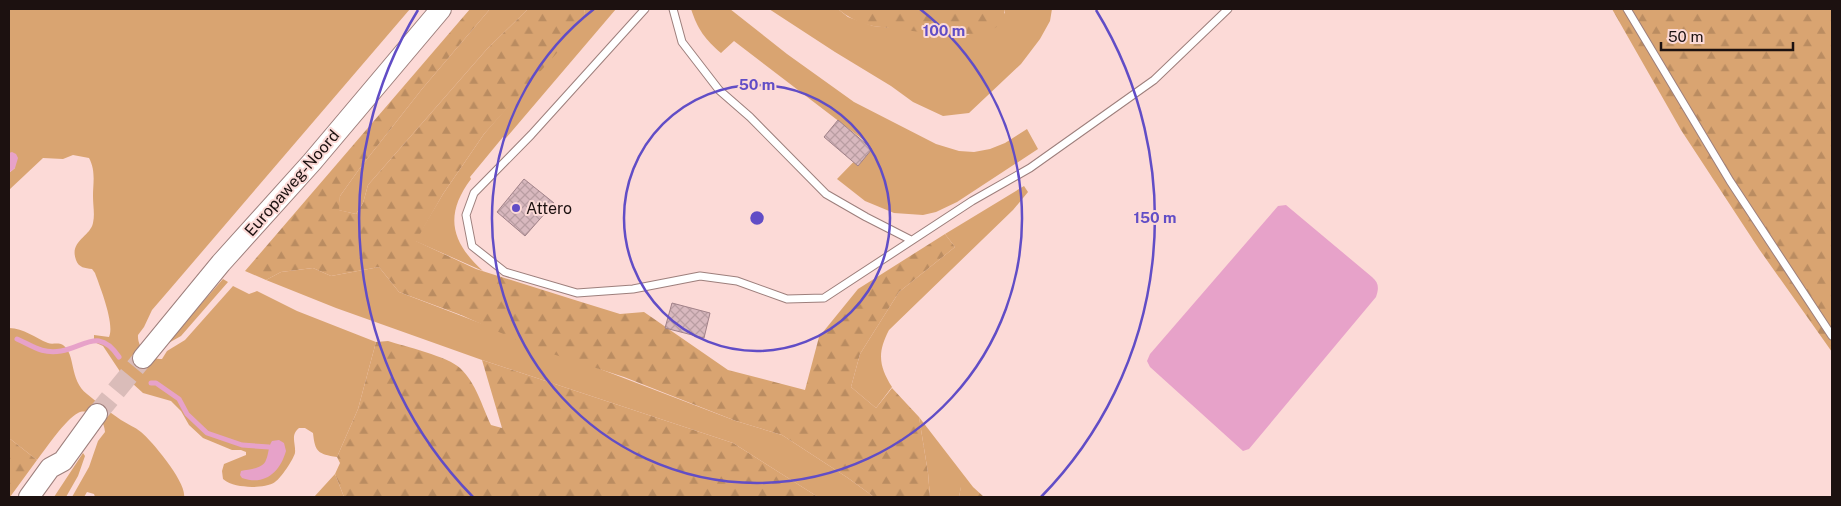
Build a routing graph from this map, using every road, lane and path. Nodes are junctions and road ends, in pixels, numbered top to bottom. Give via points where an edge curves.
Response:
1 (441, 9) edge
2 (645, 9) edge
3 (674, 9) edge
4 (1228, 9) edge
5 (1627, 9) edge
6 (911, 240) junction
7 (1832, 336) edge
8 (143, 358) tunnel mouth
9 (97, 414) tunnel mouth
10 (63, 461) junction
11 (29, 497) edge
12 (46, 497) edge

1 - 8 street, Europaweg-Noord
2 - 6 lane via 474,194 466,215 472,246 505,272 577,293 633,289 700,276 737,281 788,299 824,298
3 - 6 lane via 682,42 718,90 750,117 826,194
4 - 6 lane via 1154,80 1030,168
5 - 7 lane via 1730,181
9 - 10 street
10 - 11 street via 50,468
10 - 12 street via 61,476

